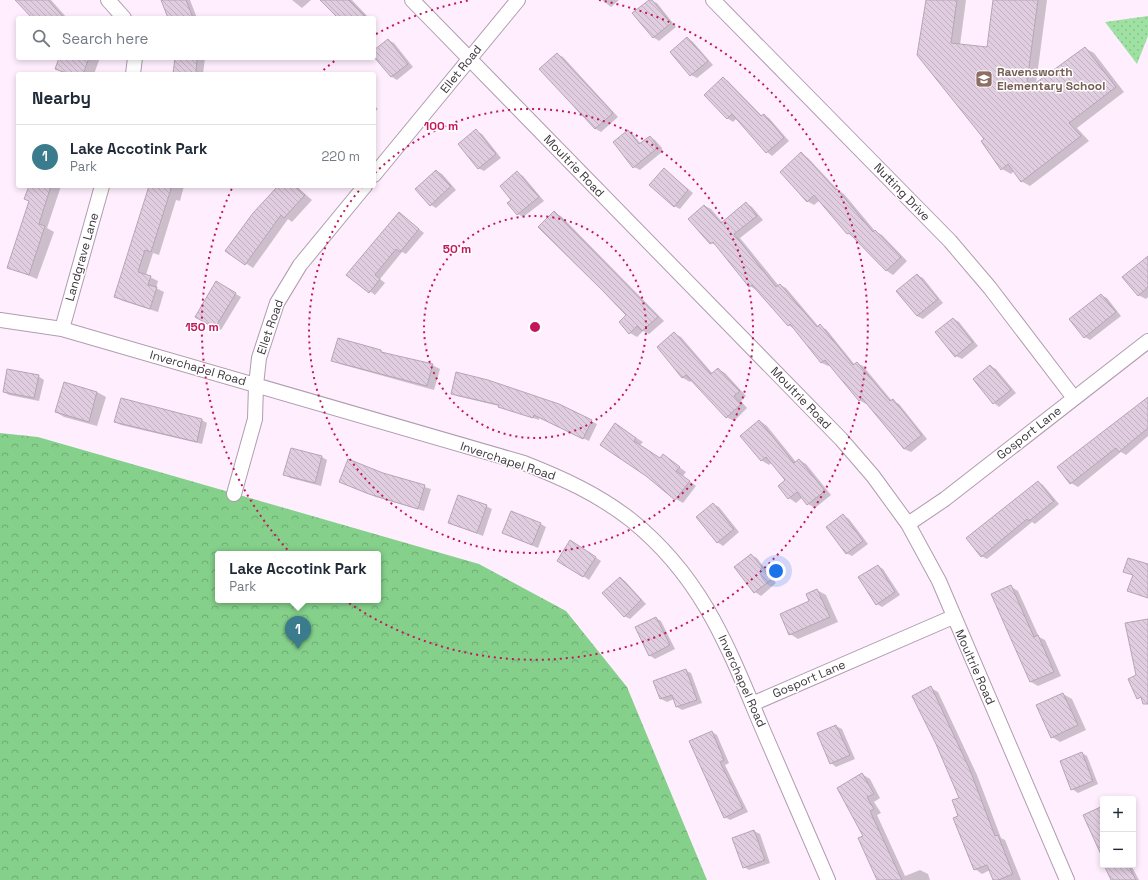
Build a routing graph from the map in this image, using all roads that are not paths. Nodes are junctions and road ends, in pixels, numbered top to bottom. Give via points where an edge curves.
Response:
1 (108, 0) edge
2 (412, 0) edge
3 (518, 0) edge
4 (713, 0) edge
5 (122, 16) edge
6 (469, 59) junction
7 (135, 60) edge
8 (133, 72) edge
9 (376, 173) edge
10 (101, 188) edge
11 (363, 188) edge
12 (0, 320) edge
13 (62, 329) junction
14 (1148, 341) edge
15 (256, 385) junction
16 (1074, 398) junction
17 (234, 494) dead end
18 (908, 524) junction
19 (954, 617) junction
20 (752, 704) junction
21 (828, 880) edge
22 (1067, 880) edge

1 - 5 street
2 - 6 street, Moultrie Road
3 - 6 street, Ellet Road
4 - 16 street, Nutting Drive via 950,241 990,288
6 - 9 street, Ellet Road
6 - 18 street, Moultrie Road via 841,439 873,476
7 - 8 street
10 - 13 street, Landgrave Lane
11 - 15 street, Ellet Road via 300,265 280,296 268,324 259,358
12 - 13 street, Inverchapel Road
13 - 15 street, Inverchapel Road
14 - 16 street, Gosport Lane
15 - 17 street, Ellet Road via 255,419
15 - 20 street, Inverchapel Road via 524,463 567,480 605,502 631,520 654,541 695,588 718,627
16 - 18 street, Gosport Lane
18 - 19 street, Moultrie Road via 939,580
19 - 20 street, Gosport Lane
19 - 22 street, Moultrie Road
20 - 21 street, Inverchapel Road

